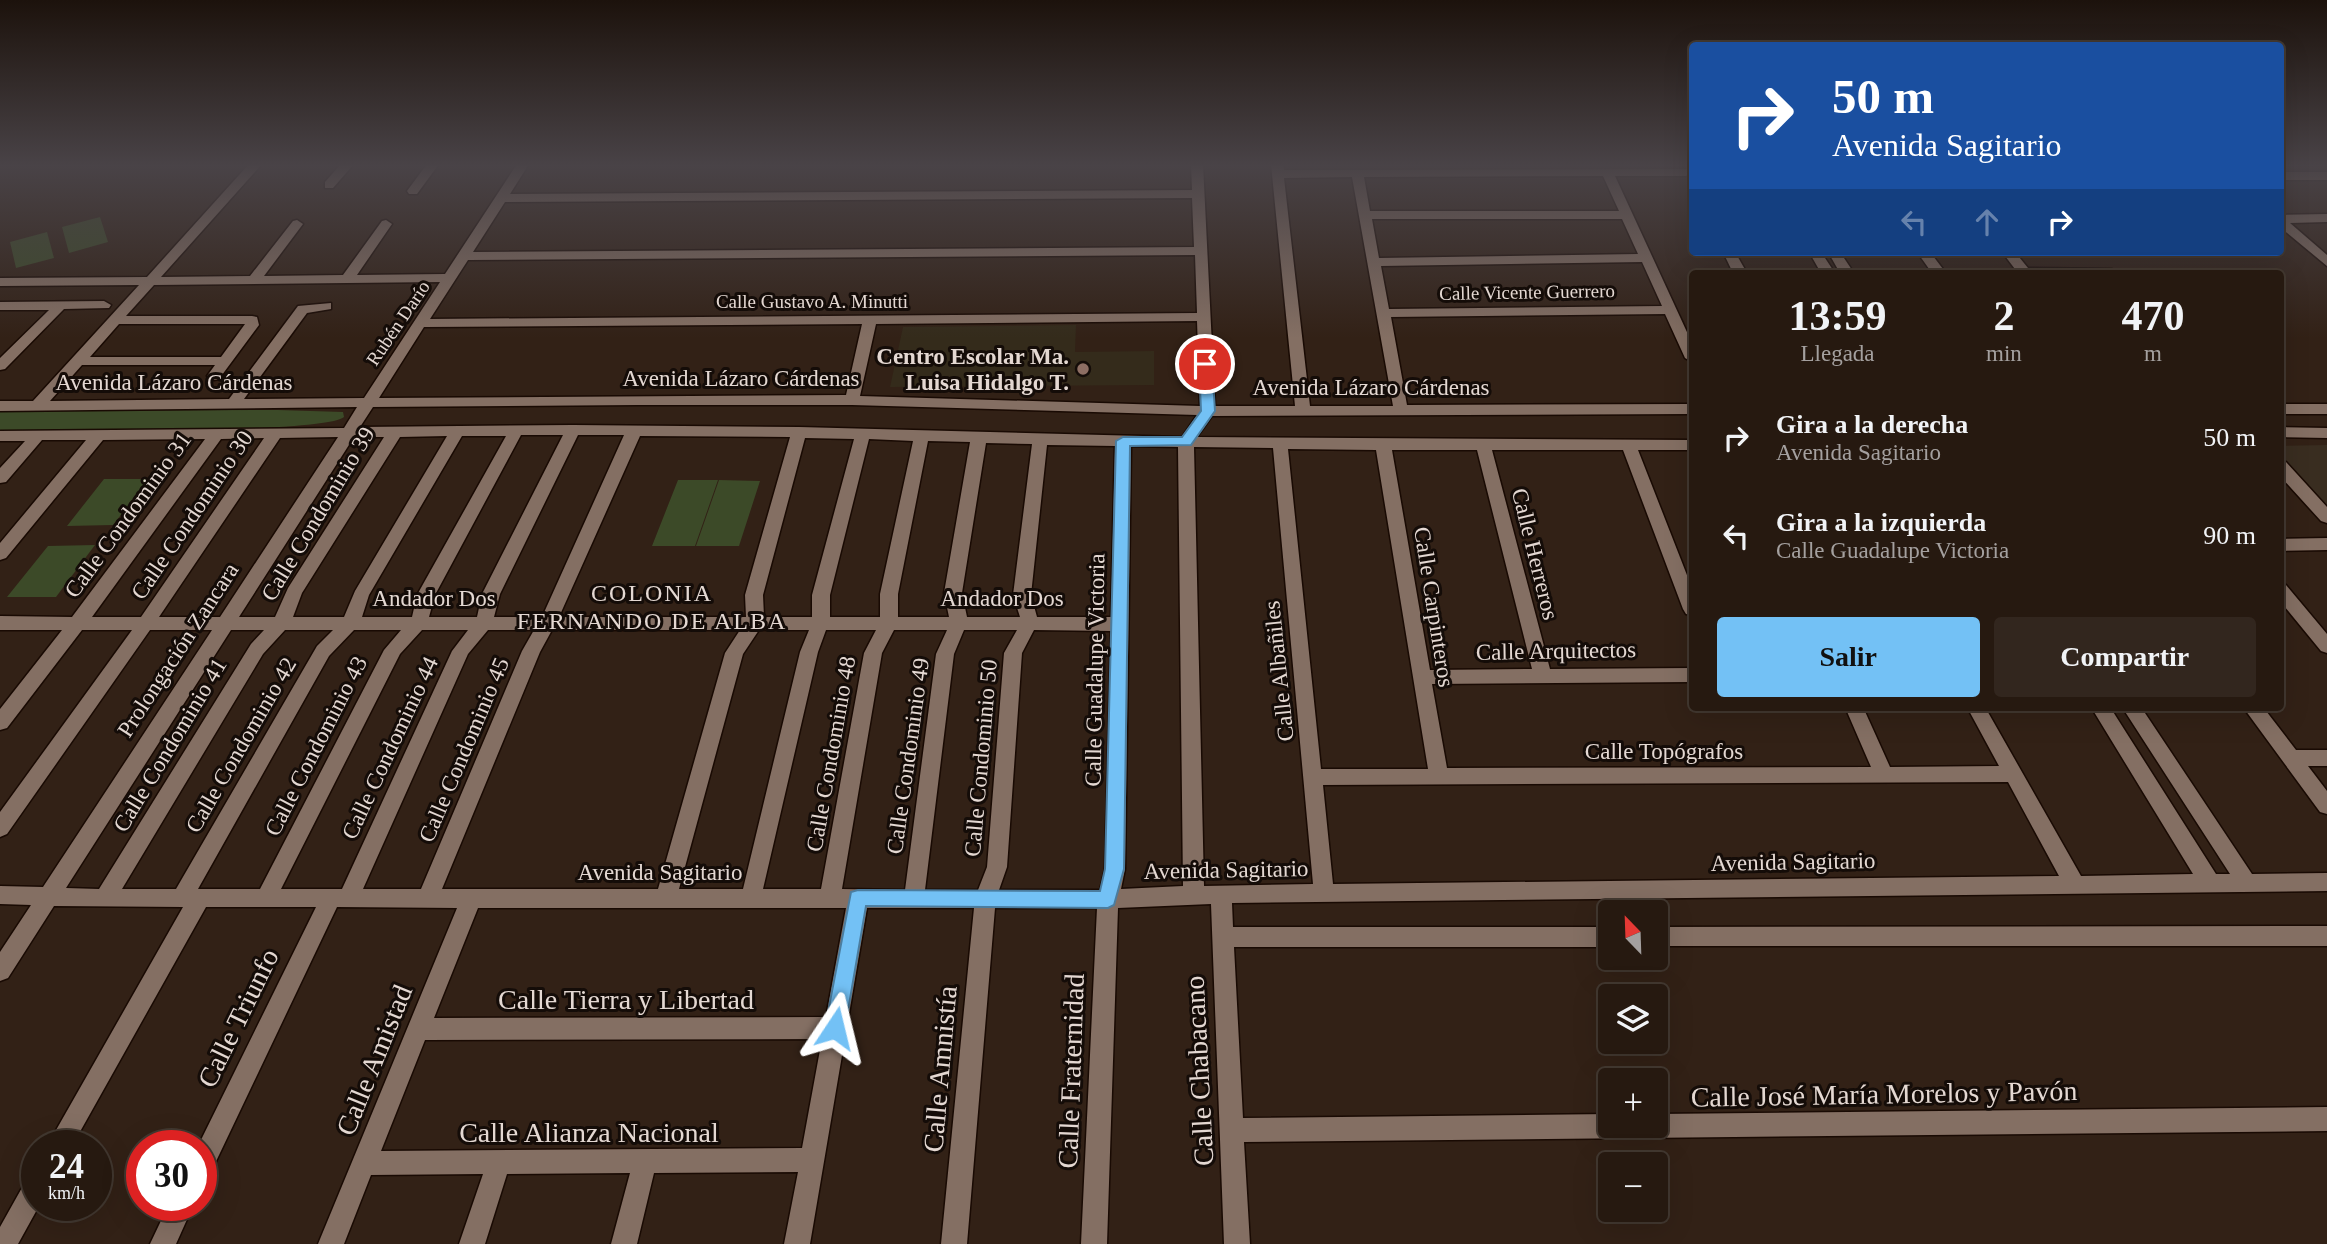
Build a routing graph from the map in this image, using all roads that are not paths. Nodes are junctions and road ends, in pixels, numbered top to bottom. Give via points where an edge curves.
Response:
1 (203, 222) edge
2 (488, 222) edge
3 (1199, 222) edge
4 (1283, 222) edge
5 (1366, 222) edge
6 (1631, 222) edge
7 (297, 224) dead end
8 (386, 224) dead end
9 (2284, 224) edge
10 (1200, 251) junction
11 (465, 256) junction
12 (1926, 256) edge
13 (2011, 256) edge
14 (1648, 258) junction
15 (1374, 262) junction
16 (2327, 262) edge
17 (1937, 270) edge
18 (2022, 270) edge
19 (451, 278) junction
20 (347, 279) junction
21 (254, 280) junction
22 (150, 281) junction
23 (0, 282) edge
24 (61, 305) junction
25 (104, 305) dead end
26 (0, 306) edge
27 (326, 306) dead end
28 (1671, 310) junction
29 (1383, 313) junction
30 (1202, 317) junction
31 (870, 319) junction
32 (116, 320) junction
33 (422, 323) junction
34 (1689, 351) edge
35 (78, 361) junction
36 (226, 361) junction
37 (0, 366) edge
38 (214, 376) dead end
39 (852, 400) junction
40 (233, 404) junction
41 (366, 404) junction
42 (0, 405) edge
43 (38, 405) junction
44 (1689, 409) edge
45 (2284, 409) edge
46 (2327, 409) edge
47 (1208, 411) junction
48 (1303, 411) junction
49 (1401, 411) junction
50 (573, 430) junction
51 (516, 431) junction
52 (634, 431) junction
53 (276, 432) junction
54 (350, 432) junction
55 (395, 432) junction
56 (457, 432) junction
57 (799, 432) junction
58 (2284, 432) edge
59 (2327, 433) edge
60 (216, 434) junction
61 (863, 434) junction
62 (99, 435) junction
63 (922, 435) junction
64 (0, 436) edge
65 (38, 436) junction
66 (979, 437) junction
67 (1041, 439) junction
68 (1123, 441) junction
69 (1186, 442) junction
70 (1280, 443) junction
71 (1383, 445) junction
72 (1483, 445) junction
73 (1689, 445) edge
74 (1629, 446) junction
75 (2284, 470) edge
76 (0, 478) edge
77 (2327, 517) edge
78 (2327, 544) edge
79 (2284, 545) edge
80 (0, 554) edge
81 (2284, 594) edge
82 (1689, 601) edge
83 (77, 622) junction
84 (225, 622) junction
85 (282, 622) junction
86 (351, 622) junction
87 (419, 622) junction
88 (484, 622) junction
89 (548, 622) junction
90 (755, 622) junction
91 (821, 622) junction
92 (889, 622) junction
93 (958, 622) junction
94 (1030, 622) junction
95 (0, 623) edge
96 (145, 624) junction
97 (1121, 624) junction
98 (2327, 646) edge
99 (1543, 675) junction
100 (1689, 675) edge
101 (1421, 677) junction
102 (1856, 711) edge
103 (1978, 711) edge
104 (2102, 711) edge
105 (2134, 711) edge
106 (2255, 711) edge
107 (0, 723) edge
108 (2289, 758) junction
109 (2327, 758) edge
110 (1884, 774) junction
111 (2014, 774) junction
112 (1314, 777) junction
113 (1439, 777) junction
114 (2327, 806) edge
115 (0, 828) edge
116 (2327, 882) edge
117 (2210, 883) junction
118 (2247, 883) junction
119 (2075, 885) junction
120 (1221, 894) junction
121 (1324, 894) junction
122 (0, 895) edge
123 (1194, 895) junction
124 (49, 896) junction
125 (105, 898) junction
126 (191, 898) junction
127 (266, 898) junction
128 (340, 898) junction
129 (428, 898) junction
130 (471, 898) junction
131 (666, 898) junction
132 (751, 898) junction
133 (830, 898) junction
134 (858, 898) junction
135 (914, 898) junction
136 (985, 899) junction
137 (1108, 900) junction
138 (2327, 936) edge
139 (1222, 937) junction
140 (1598, 937) edge
141 (1668, 937) edge
142 (0, 971) edge
143 (835, 1028) junction
144 (418, 1029) junction
145 (2327, 1119) edge
146 (68, 1130) edge
147 (1232, 1130) junction
148 (217, 1134) edge
149 (813, 1160) junction
150 (645, 1161) junction
151 (499, 1162) junction
152 (365, 1163) junction
153 (21, 1214) edge
154 (174, 1221) edge
155 (4, 1244) edge
156 (163, 1244) edge
157 (331, 1244) edge
158 (472, 1244) edge
159 (624, 1244) edge
160 (797, 1244) edge
161 (954, 1244) edge
162 (1094, 1244) edge
163 (1237, 1244) edge

1 - 22 street
2 - 11 street, Rubén Darío
3 - 10 street
4 - 48 street
5 - 15 street
6 - 14 street
7 - 21 street
8 - 20 street
9 - 16 street
10 - 11 street
10 - 30 street
11 - 19 street, Rubén Darío
12 - 17 street
13 - 18 street
14 - 15 street
14 - 28 street
15 - 29 street
19 - 20 street
19 - 33 street, Rubén Darío
20 - 21 street
21 - 22 street
22 - 23 street
22 - 32 street
24 - 25 street
24 - 26 street
24 - 37 street
27 - 40 street via 301,310
28 - 29 street, Calle Vicente Guerrero
28 - 34 street
29 - 49 street
30 - 31 street, Calle Gustavo A. Minutti
30 - 47 street
31 - 33 street, Calle Gustavo A. Minutti
31 - 39 street
32 - 35 street
32 - 36 street via 252,320
33 - 41 street, Rubén Darío
35 - 36 street
35 - 43 street
36 - 38 street
39 - 41 street, Avenida Lázaro Cárdenas
39 - 47 street, Avenida Lázaro Cárdenas
40 - 41 street, Avenida Lázaro Cárdenas
40 - 43 street, Avenida Lázaro Cárdenas
41 - 54 street, Rubén Darío
42 - 43 street, Avenida Lázaro Cárdenas
44 - 49 street, Avenida Lázaro Cárdenas
45 - 46 street
47 - 48 street, Avenida Lázaro Cárdenas
47 - 69 street
48 - 49 street, Avenida Lázaro Cárdenas
50 - 51 street
50 - 52 street
50 - 88 street via 491,594
51 - 56 street
51 - 87 street via 426,595
52 - 57 street
52 - 89 street, Calle Condominio 45
53 - 54 street
53 - 60 street
53 - 96 street, Calle Condominio 30
54 - 55 street
54 - 84 street, Prolongación Zancara
55 - 56 street
55 - 85 street, Calle Condominio 39 via 294,592
56 - 86 street via 361,595
57 - 61 street
57 - 90 street via 754,595
58 - 59 street
60 - 62 street
60 - 83 street, Calle Condominio 31
61 - 63 street
61 - 91 street via 821,595
62 - 65 street
62 - 80 street
63 - 66 street
63 - 92 street via 889,594
64 - 65 street
65 - 76 street
66 - 67 street
66 - 93 street via 953,593
67 - 68 street
67 - 94 street via 1022,595
68 - 69 street
68 - 97 street, Calle Guadalupe Victoria
69 - 70 street
69 - 123 street
70 - 71 street
70 - 112 street, Calle Albañiles
71 - 72 street
71 - 101 street, Calle Carpinteros
72 - 74 street
72 - 99 street, Calle Herreros
73 - 74 street
74 - 82 street
75 - 77 street
78 - 79 street
81 - 98 street
83 - 95 street, Andador Dos
83 - 96 street, Andador Dos
83 - 107 street, Calle Condominio 31
84 - 85 street, Andador Dos
84 - 96 street, Andador Dos
84 - 124 street, Prolongación Zancara
85 - 86 street, Andador Dos
85 - 125 street, Calle Condominio 41 via 257,649
86 - 87 street, Andador Dos
86 - 126 street, Calle Condominio 42 via 323,651
87 - 88 street, Andador Dos
87 - 127 street, Calle Condominio 43 via 393,650
88 - 89 street, Andador Dos
88 - 128 street, Calle Condominio 44 via 461,651
89 - 90 street, Andador Dos
89 - 129 street, Calle Condominio 45 via 531,651
90 - 91 street, Andador Dos
90 - 131 street via 734,653
91 - 92 street, Andador Dos
91 - 132 street via 809,652
92 - 93 street, Andador Dos
92 - 133 street, Calle Condominio 48 via 873,653
93 - 94 street, Andador Dos
93 - 135 street, Calle Condominio 49 via 945,654
94 - 97 street, Andador Dos
94 - 136 street, Calle Condominio 50 via 1013,653 997,867
96 - 115 street
97 - 137 street, Calle Guadalupe Victoria via 1115,869
99 - 100 street, Calle Arquitectos
99 - 101 street, Calle Arquitectos
101 - 113 street, Calle Carpinteros
102 - 110 street
103 - 111 street
104 - 117 street
105 - 118 street
106 - 108 street
108 - 109 street
108 - 114 street
110 - 111 street, Calle Topógrafos
110 - 113 street, Calle Topógrafos
111 - 119 street
112 - 113 street, Calle Topógrafos
112 - 121 street, Calle Albañiles
116 - 118 street, Avenida Sagitario
117 - 118 street, Avenida Sagitario
117 - 119 street, Avenida Sagitario
119 - 121 street, Avenida Sagitario
120 - 121 street, Avenida Sagitario
120 - 123 street, Avenida Sagitario
120 - 139 street, Calle Chabacano
122 - 124 street, Avenida Sagitario
123 - 137 street, Avenida Sagitario
124 - 125 street, Avenida Sagitario
124 - 142 street, Prolongación Zancara
125 - 126 street, Avenida Sagitario
126 - 127 street, Avenida Sagitario
126 - 146 street, Calle Condominio 42
127 - 128 street, Avenida Sagitario
128 - 129 street, Avenida Sagitario
128 - 148 street, Calle Triunfo
129 - 130 street, Avenida Sagitario
130 - 131 street, Avenida Sagitario
130 - 144 street, Calle Amistad
131 - 132 street, Avenida Sagitario
132 - 133 street, Avenida Sagitario
133 - 134 street, Avenida Sagitario
134 - 135 street, Avenida Sagitario
134 - 143 street
135 - 136 street, Avenida Sagitario
136 - 137 street, Avenida Sagitario
136 - 161 street, Calle Amnistía
137 - 162 street, Calle Fraternidad
138 - 141 street
139 - 140 street
139 - 147 street, Calle Chabacano
143 - 144 street, Calle Tierra y Libertad
143 - 149 street
144 - 152 street, Calle Amistad
145 - 147 street, Calle José María Morelos y Pavón
147 - 163 street, Calle Chabacano
149 - 150 street, Calle Alianza Nacional
149 - 160 street
150 - 151 street, Calle Alianza Nacional
150 - 159 street
151 - 152 street, Calle Alianza Nacional
151 - 158 street
152 - 157 street, Calle Amistad
153 - 155 street
154 - 156 street

